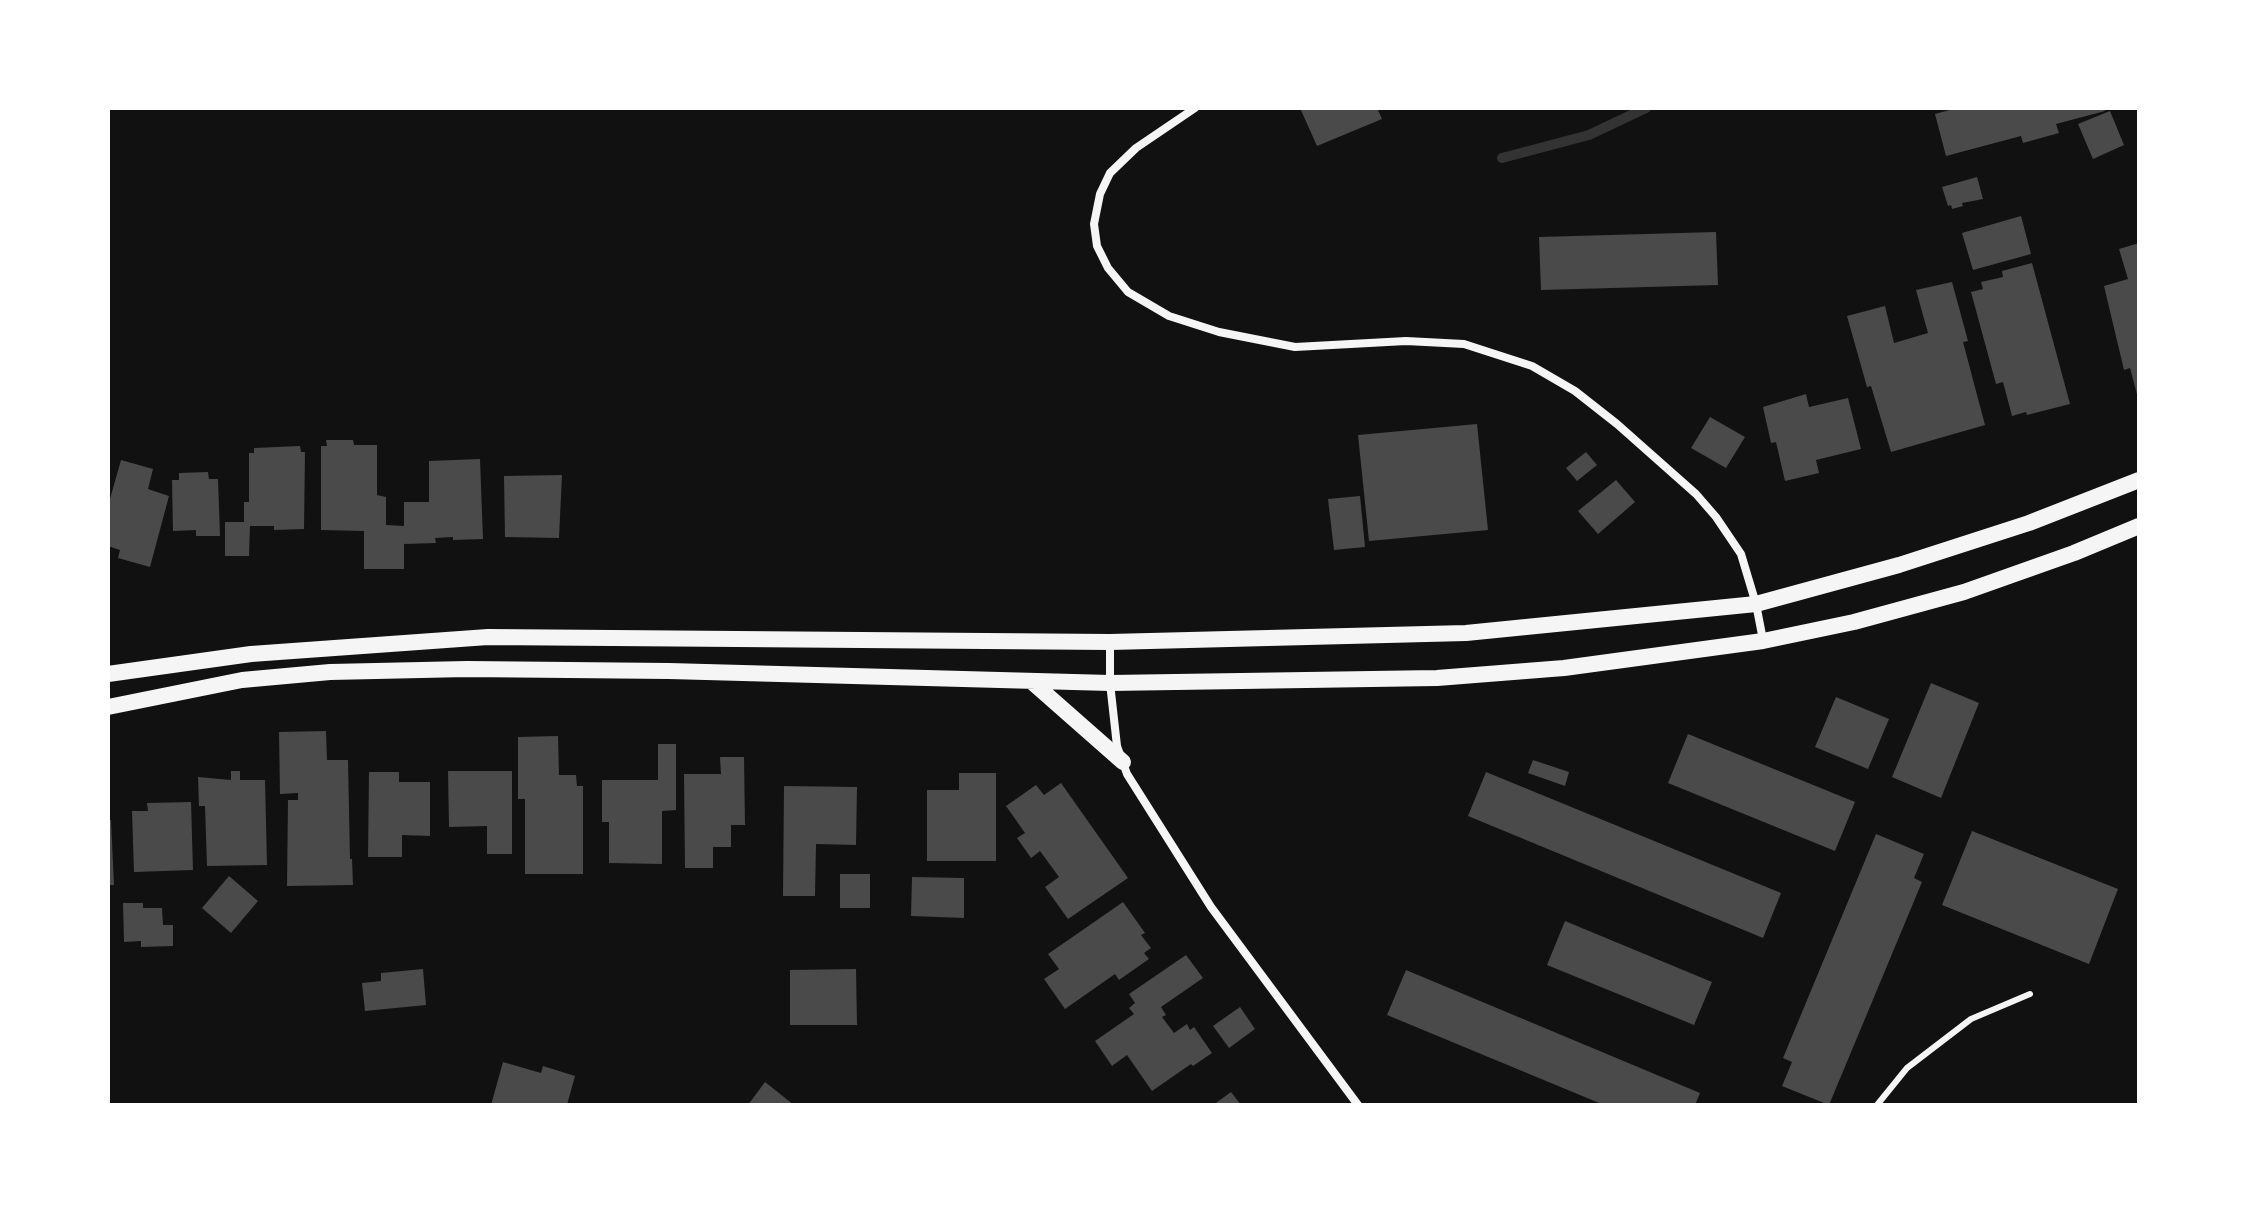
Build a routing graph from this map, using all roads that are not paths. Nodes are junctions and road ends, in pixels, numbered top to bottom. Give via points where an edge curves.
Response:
1 (1195, 108) edge
2 (2139, 480) edge
3 (2139, 526) edge
4 (1756, 604) junction
5 (1763, 641) junction
6 (1110, 642) junction
7 (108, 674) edge
8 (1031, 681) junction
9 (1110, 683) junction
10 (108, 707) edge
11 (1123, 762) junction
12 (2030, 994) dead end
13 (1358, 1105) edge
14 (1877, 1105) edge

1 - 4 street via 1136,148 1110,173 1100,194 1094,224 1097,246 1128,292 1169,316 1295,347 1406,341 1464,344 1532,366 1575,391 1696,494 1733,539
2 - 4 main road via 2029,523
3 - 5 main road via 1964,592
4 - 5 street
4 - 6 main road via 1466,633
5 - 9 main road via 1564,668 1437,678
6 - 7 main road via 488,637 251,654
6 - 9 street
8 - 9 main road
8 - 10 main road via 622,671 330,672 242,680
8 - 11 main road
9 - 11 street
11 - 13 street via 1211,907
12 - 14 lane via 1971,1019 1907,1068

